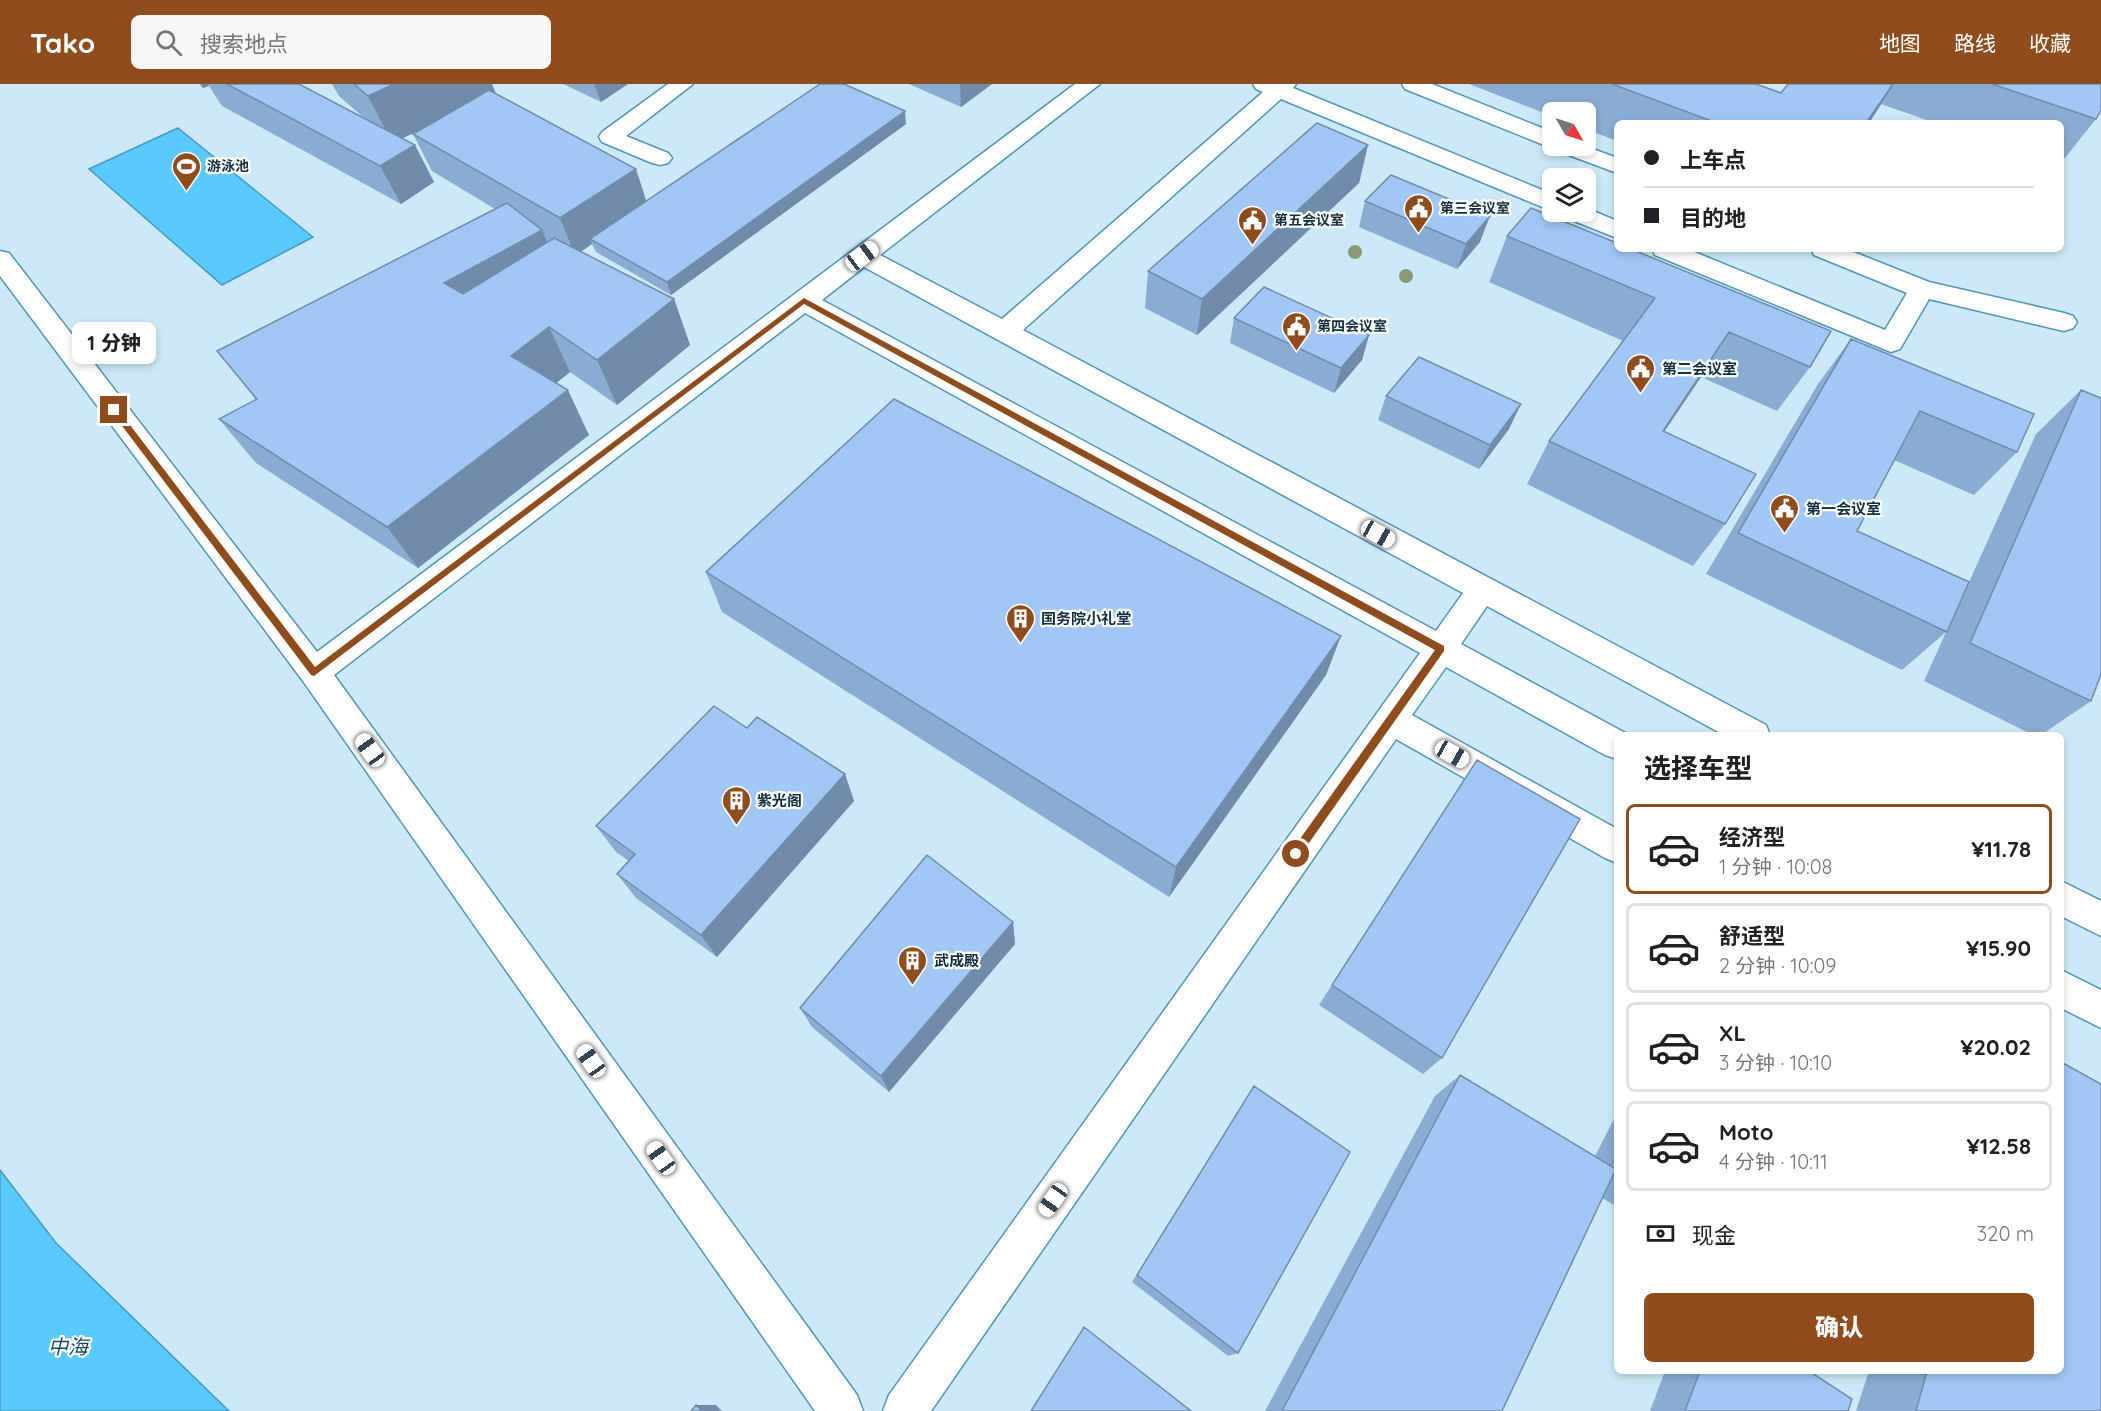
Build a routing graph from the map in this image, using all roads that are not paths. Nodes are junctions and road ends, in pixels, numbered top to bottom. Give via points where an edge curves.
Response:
1 (682, 84) edge
2 (1089, 84) edge
3 (1413, 84) edge
4 (1276, 86) edge
5 (1542, 136) edge
6 (1592, 156) edge
7 (660, 158) dead end
8 (1614, 165) edge
9 (1542, 199) edge
10 (1596, 221) edge
11 (1614, 229) edge
12 (1671, 252) edge
13 (1830, 252) edge
14 (862, 256) junction
15 (0, 259) edge
16 (1923, 289) junction
17 (804, 301) junction
18 (2064, 322) dead end
19 (1005, 331) junction
20 (1482, 590) junction
21 (1441, 649) junction
22 (314, 672) junction
23 (1390, 719) junction
24 (1748, 732) edge
25 (1614, 743) edge
26 (1614, 845) edge
27 (2064, 900) edge
28 (2101, 920) edge
29 (2064, 990) edge
30 (2101, 1010) edge
31 (841, 1411) edge
32 (905, 1411) edge

1 - 7 lane via 610,137
2 - 14 lane
3 - 5 lane
4 - 9 lane
4 - 19 lane
6 - 8 lane
10 - 11 lane
12 - 16 lane via 1892,343
13 - 16 lane
14 - 17 lane
14 - 19 lane
15 - 22 lane
16 - 18 lane
17 - 21 lane
17 - 22 lane
19 - 20 lane
20 - 21 lane
20 - 24 lane
21 - 23 lane
21 - 25 lane
22 - 31 lane
23 - 26 lane
23 - 32 lane
27 - 28 lane
29 - 30 lane

